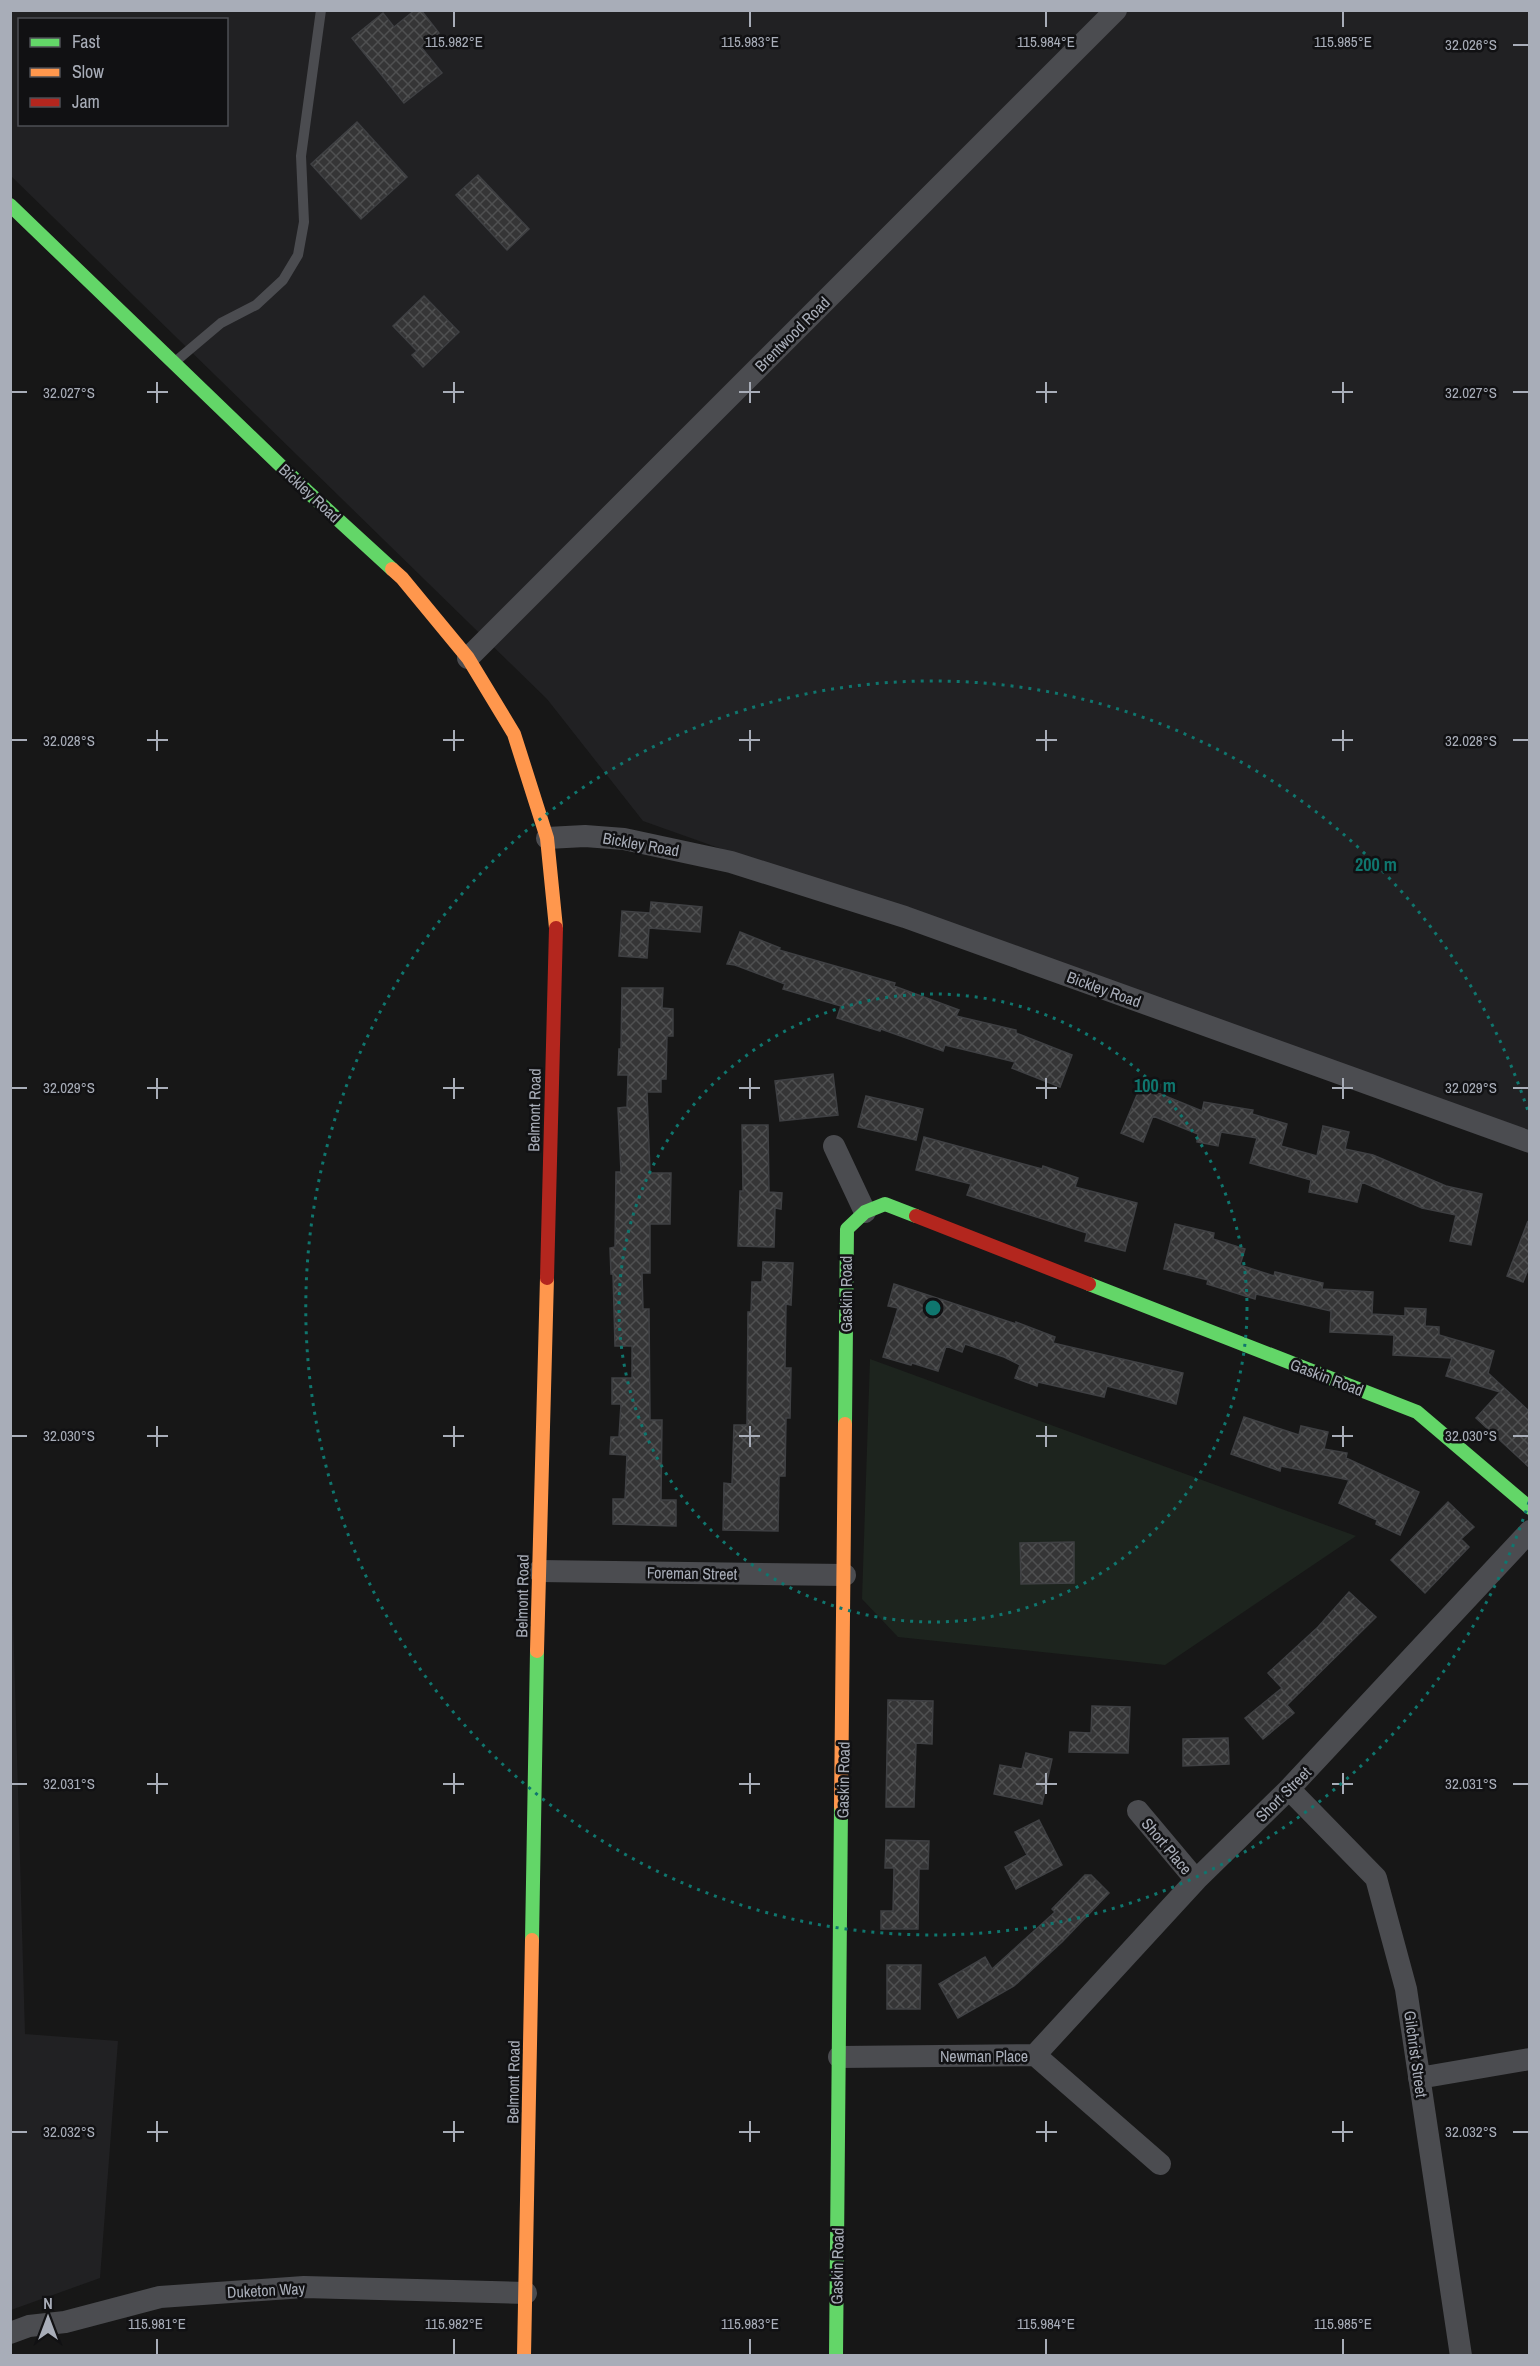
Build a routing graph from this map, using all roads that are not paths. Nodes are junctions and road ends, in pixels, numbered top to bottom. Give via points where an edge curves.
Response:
1 (321, 10) edge
2 (1116, 10) edge
3 (12, 210) edge
4 (174, 363) junction
5 (468, 658) junction
6 (547, 838) junction
7 (1530, 1142) edge
8 (834, 1146) dead end
9 (865, 1212) junction
10 (1530, 1508) edge
11 (1530, 1531) edge
12 (539, 1571) junction
13 (845, 1575) junction
14 (1289, 1789) junction
15 (1138, 1811) dead end
16 (1196, 1880) junction
17 (1035, 2055) junction
18 (839, 2057) junction
19 (1530, 2059) edge
20 (1419, 2078) junction
21 (1160, 2164) dead end
22 (526, 2293) junction
23 (10, 2333) edge
24 (524, 2355) edge
25 (836, 2355) edge
26 (1461, 2355) edge

1 - 4 lane via 301,156 304,222 298,255 284,280 256,305 221,323
2 - 5 street, Brentwood Road
3 - 4 street, Bickley Road
4 - 5 street, Bickley Road via 402,578
5 - 6 street, Bickley Road via 514,734
6 - 7 street, Bickley Road via 624,839 731,862 905,917
6 - 12 street, Belmont Road via 555,926
8 - 9 street
9 - 10 street, Gaskin Road via 885,1204 1417,1412
9 - 13 street, Gaskin Road via 847,1229
11 - 14 street, Short Street
12 - 13 street, Foreman Street
12 - 22 street, Belmont Road
13 - 18 street, Gaskin Road
14 - 16 street, Short Street
14 - 20 street, Gilchrist Street via 1376,1878 1406,1989
15 - 16 street, Short Place
16 - 17 street, Short Street
17 - 18 street, Newman Place
17 - 21 street, Newman Place
18 - 25 street, Gaskin Road
19 - 20 street
20 - 26 street, Gilchrist Street
22 - 23 street, Duketon Way via 304,2287 160,2297
22 - 24 street, Belmont Road

